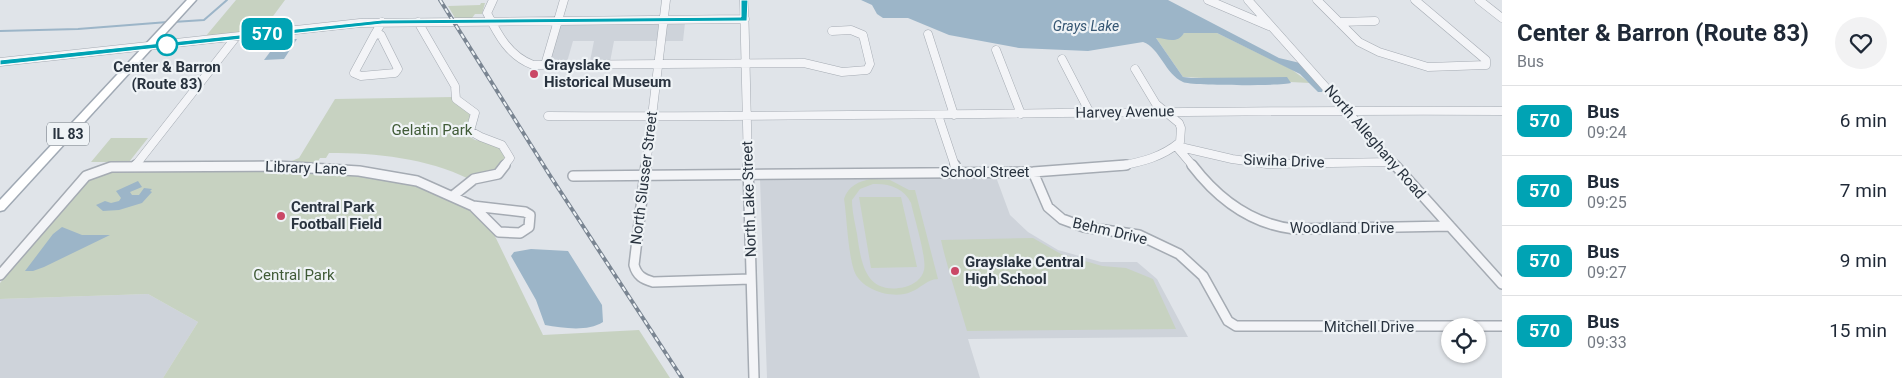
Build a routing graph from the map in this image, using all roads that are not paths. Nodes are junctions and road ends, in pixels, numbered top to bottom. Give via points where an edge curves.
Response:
1 (192, 0) edge
2 (493, 0) edge
3 (564, 0) edge
4 (666, 0) edge
5 (744, 0) edge
6 (1208, 0) edge
7 (1248, 0) edge
8 (1317, 0) edge
9 (1415, 0) edge
10 (1479, 0) edge
11 (1502, 18) edge
12 (664, 19) junction
13 (491, 20) junction
14 (558, 20) junction
15 (745, 20) junction
16 (1374, 21) dead end
17 (382, 22) junction
18 (418, 22) junction
19 (1339, 22) junction
20 (1272, 27) junction
21 (832, 31) dead end
22 (374, 34) junction
23 (928, 34) dead end
24 (236, 37) junction
25 (148, 47) junction
26 (996, 50) dead end
27 (1062, 59) dead end
28 (1, 63) edge
29 (746, 63) junction
30 (658, 64) junction
31 (545, 65) junction
32 (1135, 69) dead end
33 (1348, 110) junction
34 (1502, 110) edge
35 (1168, 112) junction
36 (1090, 113) junction
37 (1021, 114) junction
38 (938, 115) junction
39 (954, 115) junction
40 (548, 116) dead end
41 (652, 116) junction
42 (747, 116) junction
43 (1176, 146) junction
44 (1394, 162) junction
45 (134, 167) junction
46 (957, 172) junction
47 (1033, 172) junction
48 (748, 174) junction
49 (645, 175) junction
50 (573, 176) dead end
51 (454, 195) junction
52 (472, 206) junction
53 (0, 207) edge
54 (1450, 226) junction
55 (0, 275) edge
56 (751, 279) junction
57 (1502, 284) edge
58 (1236, 326) joint
59 (1502, 326) edge
60 (754, 378) edge

1 - 25 main road, IL 83
2 - 13 street via 487,13
3 - 14 street
4 - 12 street, North Slusser Street
5 - 15 street, North Lake Street
6 - 20 street
7 - 20 street, North Alleghany Road
8 - 19 street
9 - 19 street via 1487,62 1486,65 1414,64 1373,50 1359,42
10 - 11 street
12 - 14 street
12 - 15 street
12 - 30 street, North Slusser Street
13 - 14 street
13 - 18 street
13 - 31 street via 516,57 528,64
14 - 31 street
15 - 29 street, North Lake Street
16 - 19 street
17 - 18 street
17 - 22 street
17 - 24 street
18 - 51 street via 455,86 456,99 475,113 470,130 474,135 501,143 507,148 510,158 498,174 474,179
20 - 33 street, North Alleghany Road
21 - 29 street via 851,30 863,35 870,64 867,70 837,72 808,63
22 - 22 street via 381,35 398,71 388,75 361,76 354,73
23 - 39 street
24 - 25 street
24 - 45 street
25 - 28 street
25 - 53 main road, IL 83
26 - 37 street
27 - 36 street
29 - 30 street
29 - 42 street, North Lake Street
30 - 31 street
30 - 41 street, North Slusser Street
32 - 35 street via 1161,109
33 - 34 street, Harvey Avenue
33 - 35 street, Harvey Avenue
33 - 44 street, North Alleghany Road
35 - 36 street, Harvey Avenue
35 - 43 street via 1181,128 1182,135
36 - 37 street, Harvey Avenue
37 - 39 street, Harvey Avenue
38 - 39 street, Harvey Avenue
38 - 42 street, Harvey Avenue
38 - 46 street
40 - 41 street, Harvey Avenue
41 - 42 street, Harvey Avenue
41 - 49 street, North Slusser Street
42 - 48 street, North Lake Street
43 - 44 street, Siwiha Drive via 1267,164
43 - 47 street, School Street via 1128,165 1100,170
43 - 54 street, Woodland Drive via 1219,194 1242,212 1269,226 1294,229
44 - 54 street, North Alleghany Road
45 - 51 street, Library Lane via 347,169 417,181
45 - 55 street, Library Lane via 101,169 86,176
46 - 47 street, School Street
46 - 48 street, School Street
47 - 58 street, Behm Drive via 1048,207 1062,219 1084,227 1139,236 1180,254 1203,276 1228,321
48 - 49 street, School Street
48 - 56 street, North Lake Street
49 - 50 street, School Street
49 - 56 street, North Slusser Street via 634,265 639,277 653,282
51 - 52 street, Library Lane
52 - 52 street, Library Lane via 525,212 530,215 531,223 520,234 499,232
54 - 57 street, North Alleghany Road
56 - 60 street, North Lake Street
58 - 59 street, Mitchell Drive

